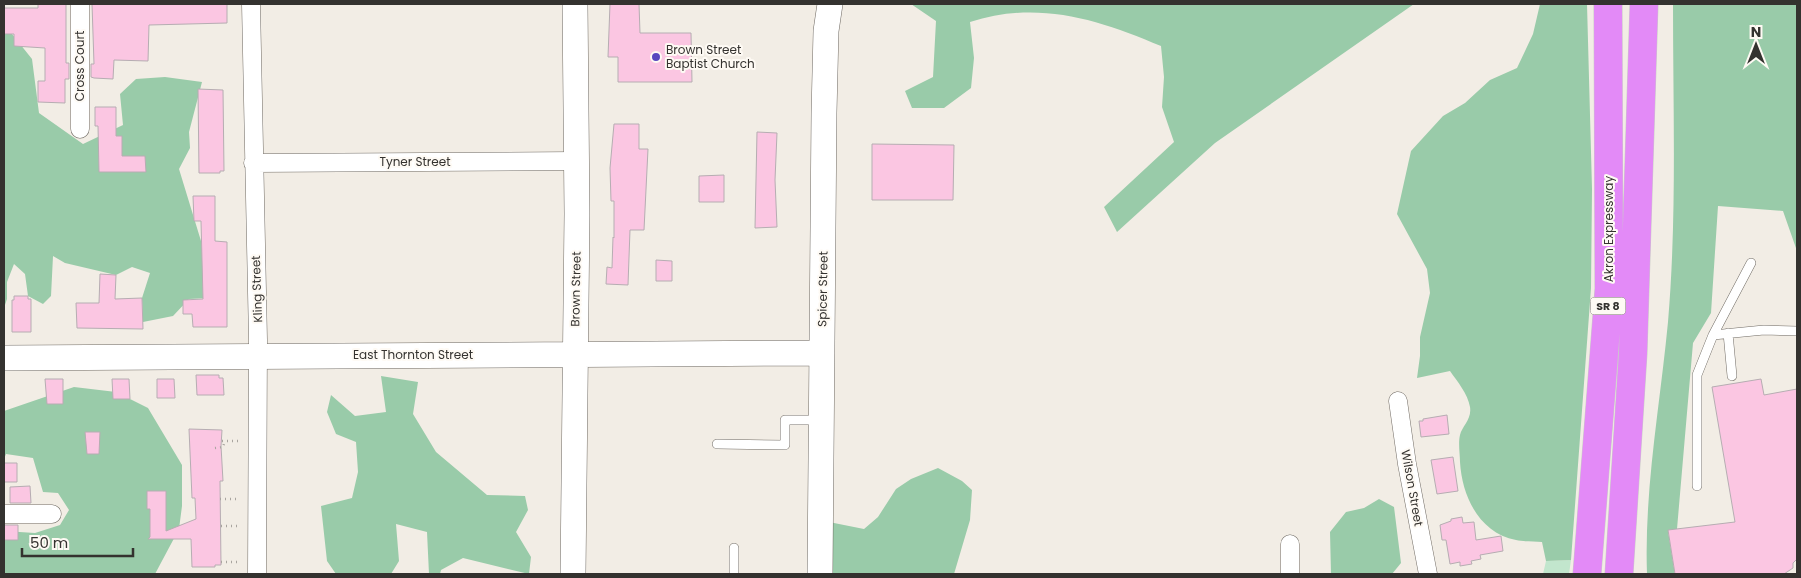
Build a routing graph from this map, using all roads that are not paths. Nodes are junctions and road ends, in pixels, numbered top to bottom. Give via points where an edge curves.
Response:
1 (80, 4) edge
2 (251, 4) edge
3 (575, 4) edge
4 (830, 4) edge
5 (1608, 4) edge
6 (1644, 4) edge
7 (80, 129) dead end
8 (576, 161) junction
9 (253, 163) junction
10 (1751, 263) dead end
11 (1797, 331) edge
12 (1728, 333) junction
13 (1713, 335) junction
14 (822, 353) junction
15 (1633, 353) junction
16 (575, 354) junction
17 (258, 356) junction
18 (4, 358) edge
19 (1732, 376) dead end
20 (1398, 401) dead end
21 (821, 420) junction
22 (717, 444) dead end
23 (1697, 486) dead end
24 (4, 514) edge
25 (52, 514) dead end
26 (1593, 520) junction
27 (1290, 544) dead end
28 (734, 548) dead end
29 (257, 574) edge
30 (573, 574) edge
31 (734, 574) edge
32 (820, 574) edge
33 (1290, 574) edge
34 (1428, 574) edge
35 (1581, 574) edge
36 (1587, 574) edge
37 (1619, 574) edge
38 (1637, 574) edge

1 - 7 street, Cross Court
2 - 9 street, Kling Street
3 - 8 main road, Brown Street
4 - 14 main road, Spicer Street via 826,31
5 - 26 highway, Akron Expressway / SR 8 via 1609,288
6 - 15 highway, Akron Expressway / SR 8
8 - 9 street, Tyner Street
8 - 16 main road, Brown Street
9 - 17 street, Kling Street
10 - 13 lane
11 - 12 lane
12 - 13 lane
12 - 19 lane
13 - 23 lane via 1697,375
14 - 16 main road, East Thornton Street
14 - 21 main road, Spicer Street
15 - 37 highway, Akron Expressway / SR 8
15 - 38 highway
16 - 17 main road, East Thornton Street
16 - 30 main road, Brown Street
17 - 18 main road, East Thornton Street
17 - 29 street, Kling Street
20 - 34 street, Wilson Street
21 - 22 lane via 785,420 784,445
21 - 32 main road, Spicer Street
24 - 25 street
26 - 35 highway
26 - 36 highway, Akron Expressway / SR 8
27 - 33 street
28 - 31 lane

